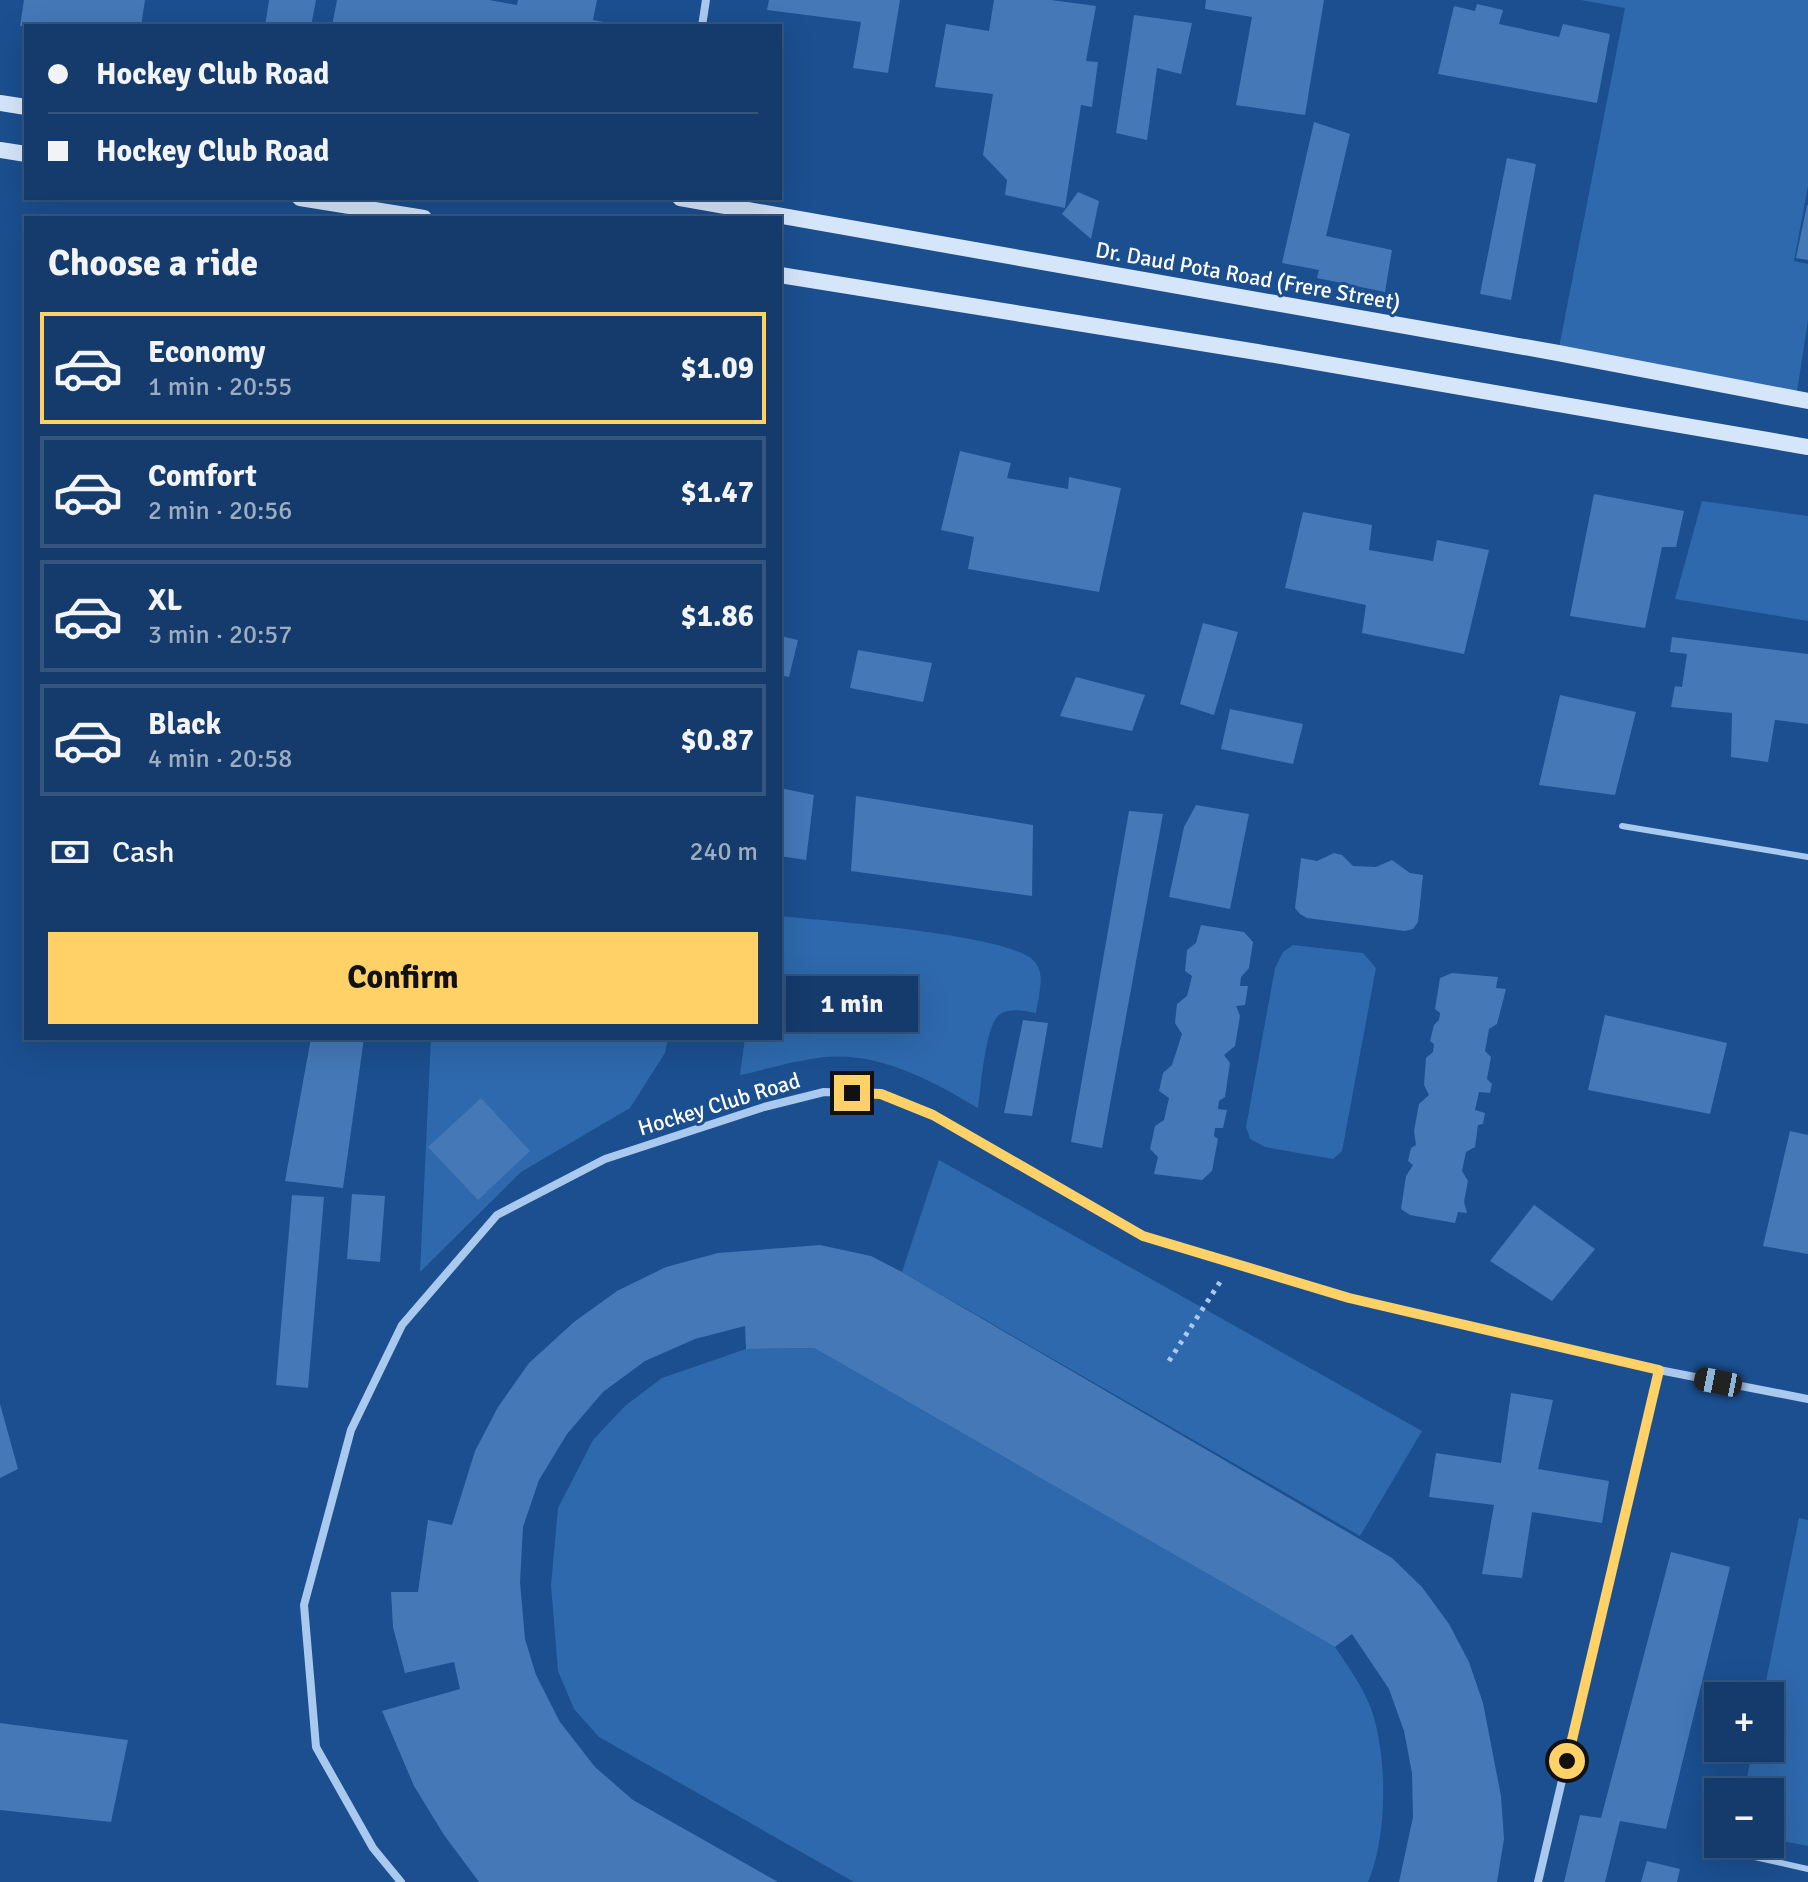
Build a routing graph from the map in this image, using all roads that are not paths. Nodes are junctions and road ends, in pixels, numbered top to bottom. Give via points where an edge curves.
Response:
1 (706, 0) edge
2 (702, 24) edge
3 (0, 103) edge
4 (24, 107) edge
5 (0, 150) edge
6 (24, 154) edge
7 (312, 200) edge
8 (691, 200) edge
9 (412, 216) edge
10 (782, 216) edge
11 (782, 216) edge
12 (782, 275) edge
13 (1808, 401) edge
14 (1808, 447) edge
15 (1622, 826) dead end
16 (1808, 857) edge
17 (1659, 1370) junction
18 (1808, 1399) edge
19 (1759, 1858) edge
20 (1808, 1869) edge
21 (401, 1882) edge
22 (1538, 1882) edge

1 - 2 street
3 - 4 main road
5 - 6 main road
7 - 9 main road
8 - 10 main road, Dr. Daud Pota Road (Frere Street)
11 - 13 main road, Dr. Daud Pota Road (Frere Street)
12 - 14 main road
15 - 16 lane
17 - 18 street, Hockey Club Road
17 - 21 street, Hockey Club Road via 1349,1298 1143,1236 933,1115 881,1094 824,1092 605,1159 497,1215 402,1325 351,1430 304,1605 316,1747 373,1848
17 - 22 street
19 - 20 lane

